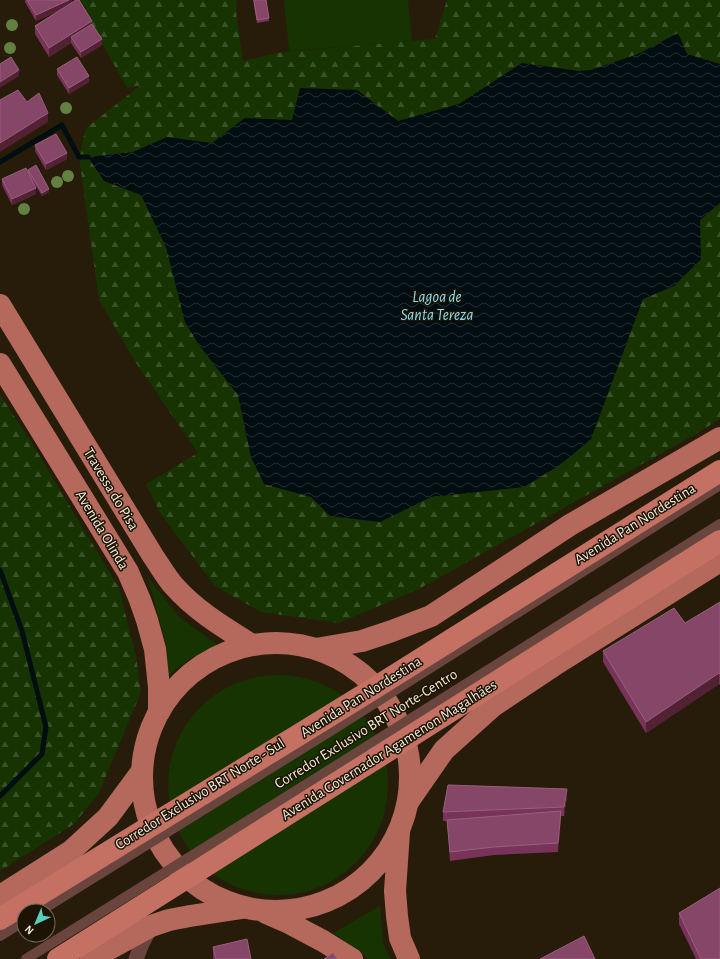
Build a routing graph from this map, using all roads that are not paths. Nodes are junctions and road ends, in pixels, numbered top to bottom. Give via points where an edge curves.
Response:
1 (0, 305) edge
2 (0, 364) edge
3 (720, 438) edge
4 (720, 471) edge
5 (720, 485) edge
6 (720, 524) edge
7 (720, 541) edge
8 (720, 561) edge
9 (252, 645) junction
10 (316, 650) junction
11 (159, 712) junction
12 (142, 771) junction
13 (408, 802) junction
14 (399, 832) junction
15 (0, 896) edge
16 (53, 903) edge
17 (253, 909) junction
18 (0, 919) edge
19 (16, 926) edge
20 (151, 926) junction
21 (0, 936) edge
22 (26, 959) edge
23 (58, 959) edge
24 (92, 959) edge
25 (136, 959) edge
26 (352, 959) edge
27 (409, 959) edge

1 - 9 main road, Travessa do Pisa via 153,556 174,586 213,620
2 - 11 main road, Avenida Olinda via 128,572 140,600 155,649
3 - 10 main road via 570,526 431,616 362,642
4 - 18 highway, Avenida Pan Nordestina, bridge via 366,694
5 - 16 lane, Corredor Exclusivo BRT Norte - Sul, bridge
6 - 22 lane, Corredor Exclusivo BRT Norte-Centro, bridge
7 - 23 highway, Avenida Governador Agamenon Magalhães, bridge
8 - 13 main road, Avenida Governador Agamenon Magalhães via 552,666 494,706 444,750
9 - 10 main road via 284,644
9 - 11 main road via 208,662 188,676
10 - 13 main road via 341,661 364,676 383,697 397,721 406,747 410,774
11 - 12 main road via 150,731
12 - 15 main road via 108,817 72,851
12 - 17 main road via 150,823 162,847 178,868 198,886 221,899
13 - 14 main road
14 - 17 main road via 376,867 343,894 304,909
14 - 27 main road via 395,891 400,938
17 - 20 main road via 190,916
17 - 26 main road via 289,923
19 - 21 lane
20 - 24 main road
20 - 25 street

